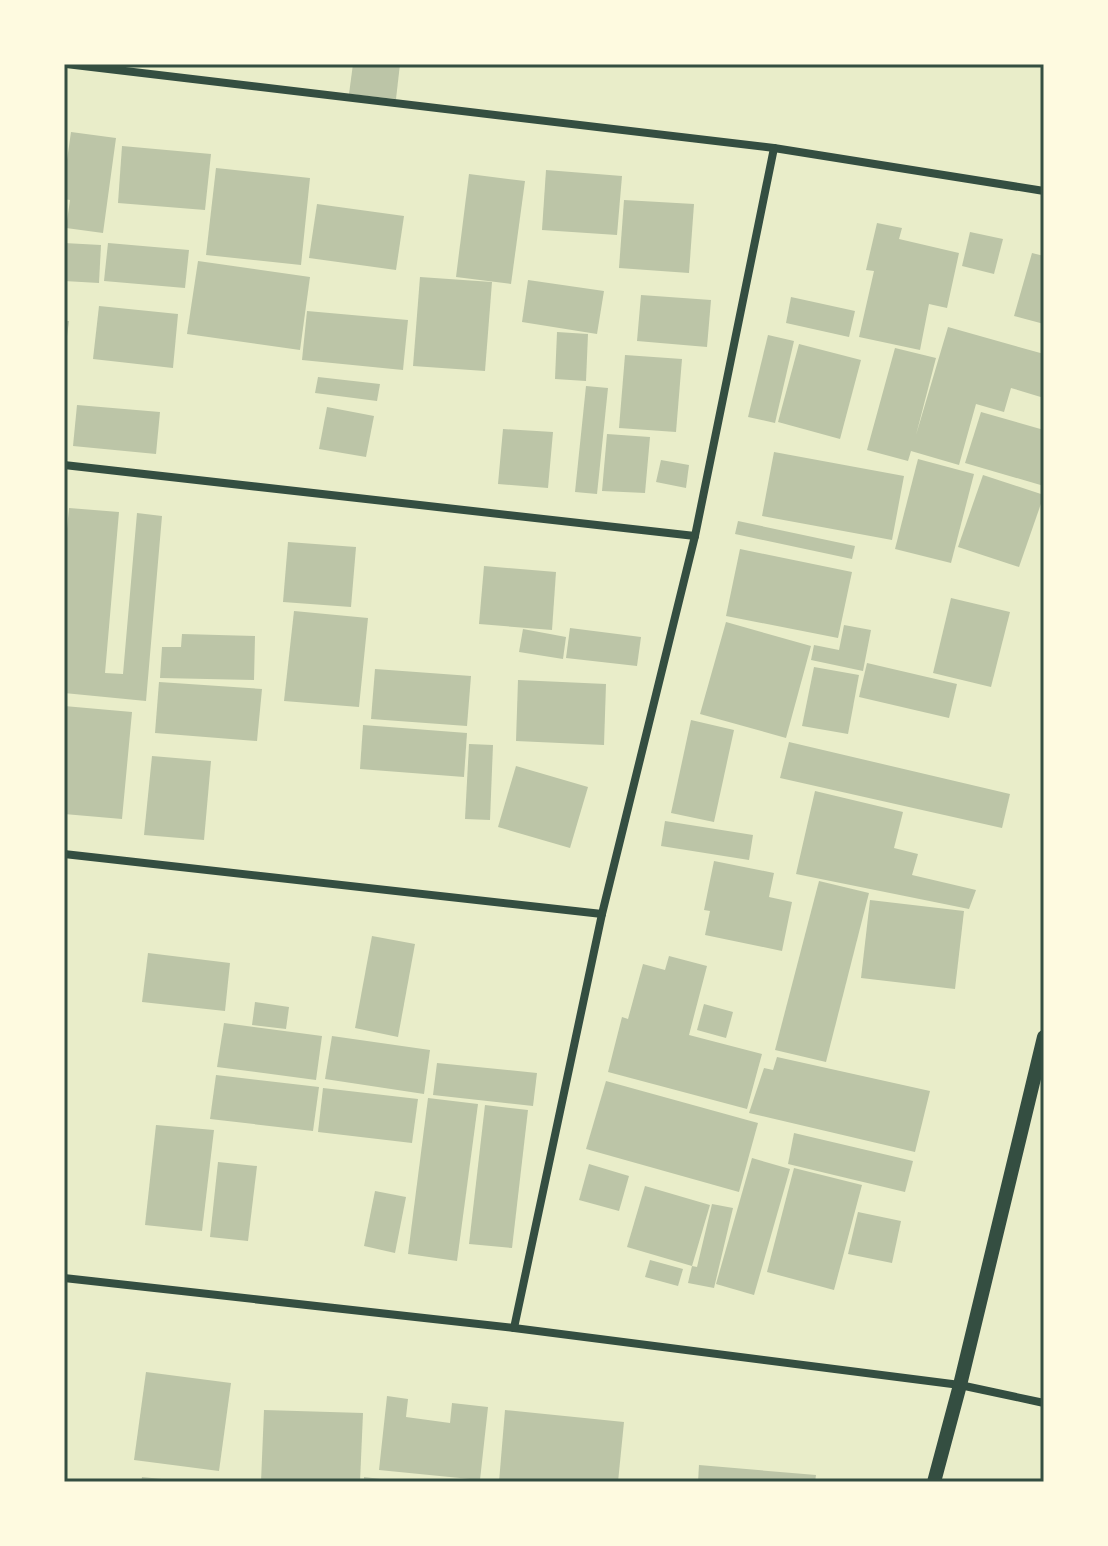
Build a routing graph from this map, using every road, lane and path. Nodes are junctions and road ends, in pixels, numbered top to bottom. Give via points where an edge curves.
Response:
1 (66, 64) edge
2 (774, 148) junction
3 (1044, 191) edge
4 (64, 465) edge
5 (695, 536) junction
6 (64, 854) edge
7 (602, 914) junction
8 (1044, 1037) edge
9 (64, 1278) edge
10 (514, 1328) junction
11 (960, 1385) junction
12 (1044, 1403) edge
13 (934, 1482) edge

1 - 2 street
2 - 3 street
2 - 5 street
4 - 5 street
5 - 7 street
6 - 7 street
7 - 10 street
8 - 11 street
9 - 10 street
10 - 11 street
11 - 12 street
11 - 13 street

